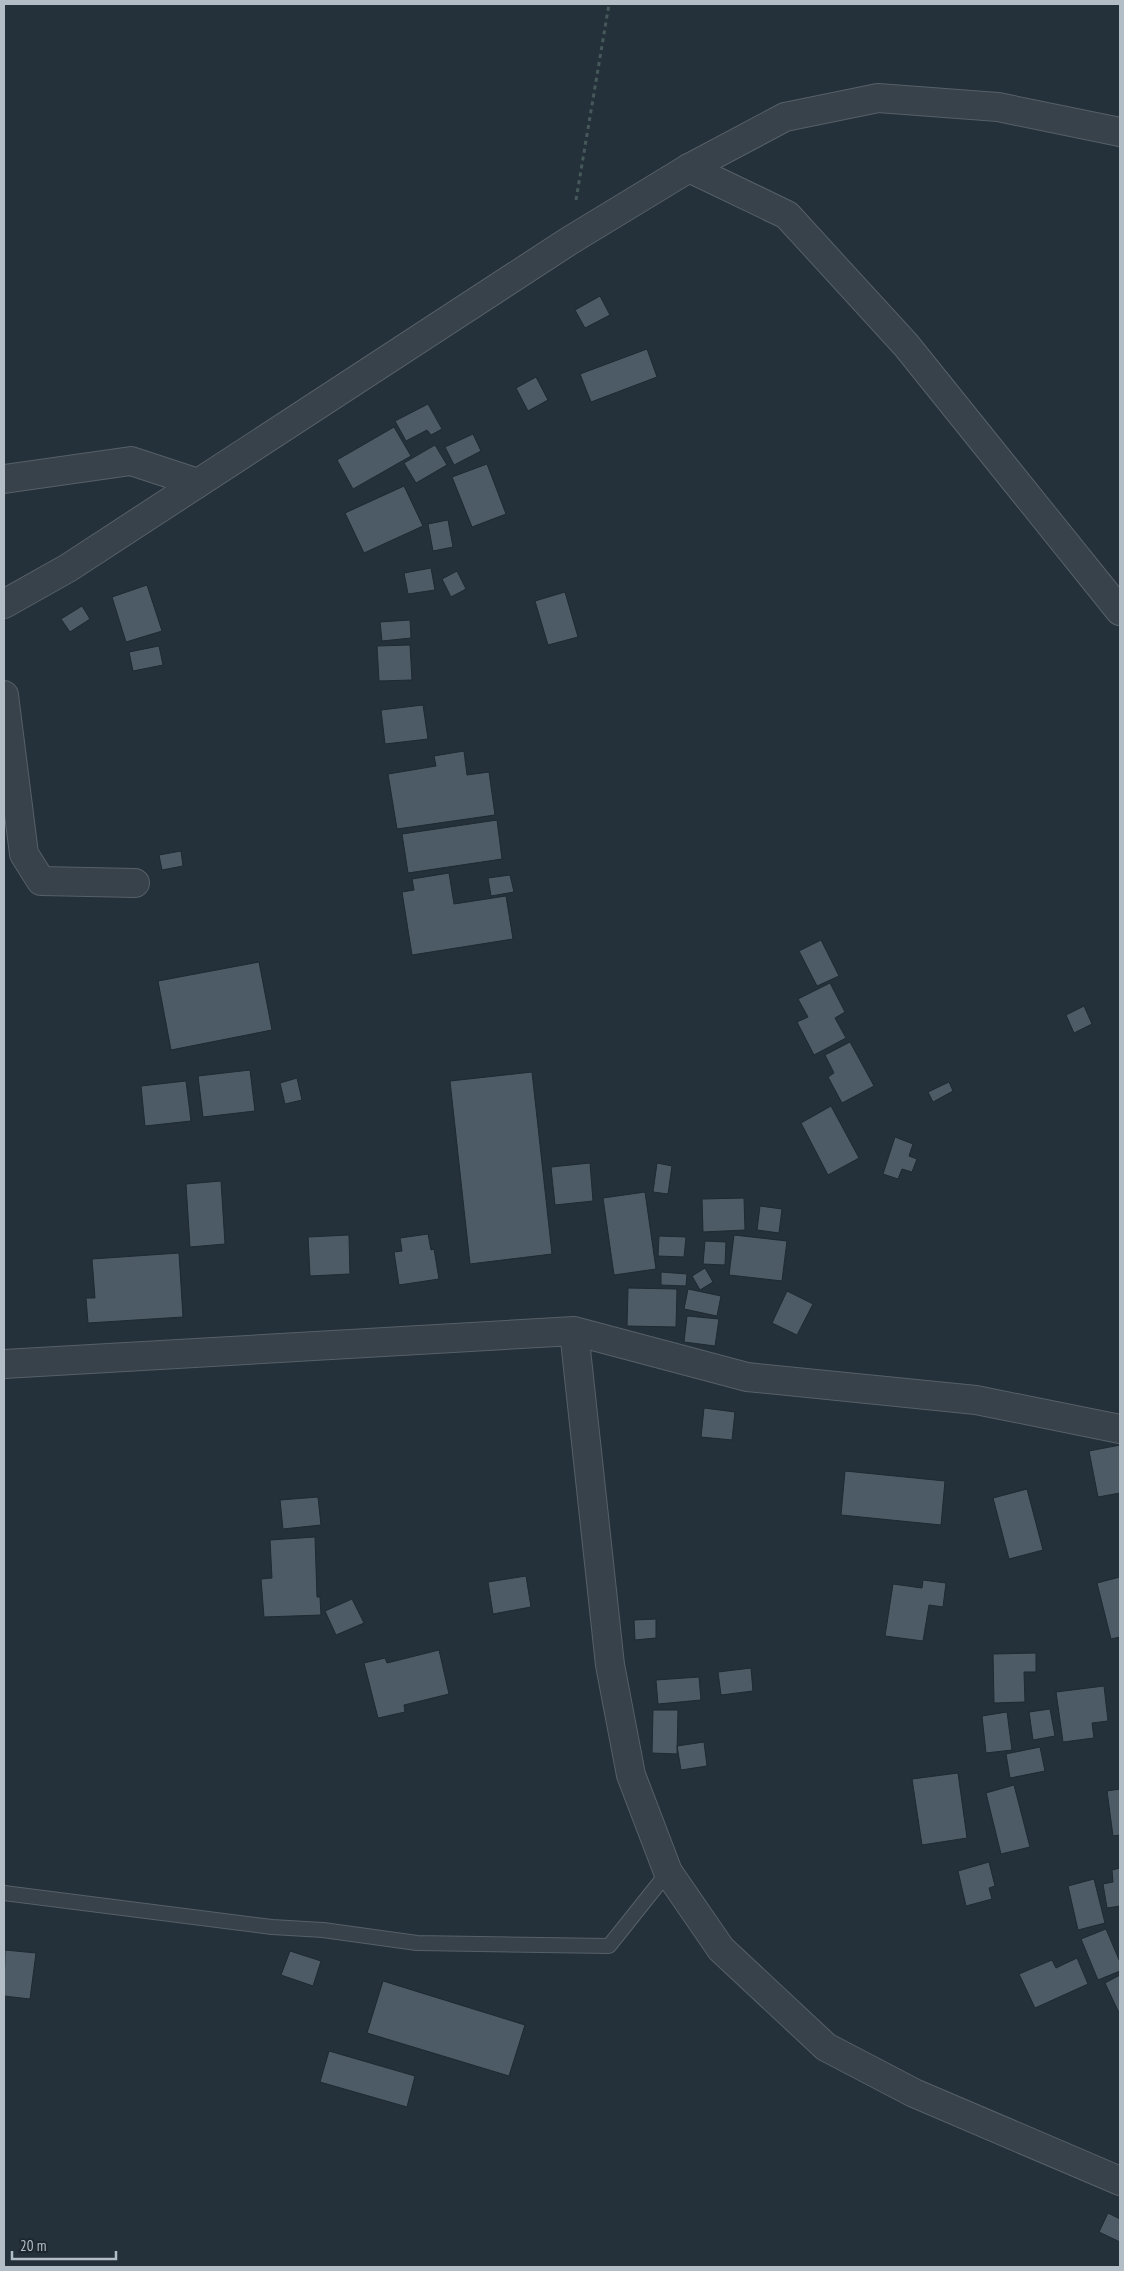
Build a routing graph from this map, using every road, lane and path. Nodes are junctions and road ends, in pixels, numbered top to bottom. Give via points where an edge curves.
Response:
1 (609, 4) edge
2 (1120, 132) edge
3 (690, 168) junction
4 (569, 240) junction
5 (4, 478) edge
6 (198, 483) junction
7 (4, 604) edge
8 (1120, 611) edge
9 (4, 695) edge
10 (135, 883) dead end
11 (574, 1331) junction
12 (4, 1364) edge
13 (1120, 1429) edge
14 (668, 1872) junction
15 (4, 1893) edge
16 (1120, 2181) edge

1 - 4 path
2 - 3 street via 998,106 878,98 785,117
3 - 4 street
3 - 8 street via 787,215 906,345
4 - 6 street
5 - 6 street via 131,461
6 - 7 street via 68,568
9 - 10 street via 24,854 41,881
11 - 12 street
11 - 13 street via 747,1377 976,1400
11 - 14 street via 610,1665 631,1775
14 - 15 lane via 609,1946 417,1942
14 - 16 street via 721,1949 826,2047 914,2093

